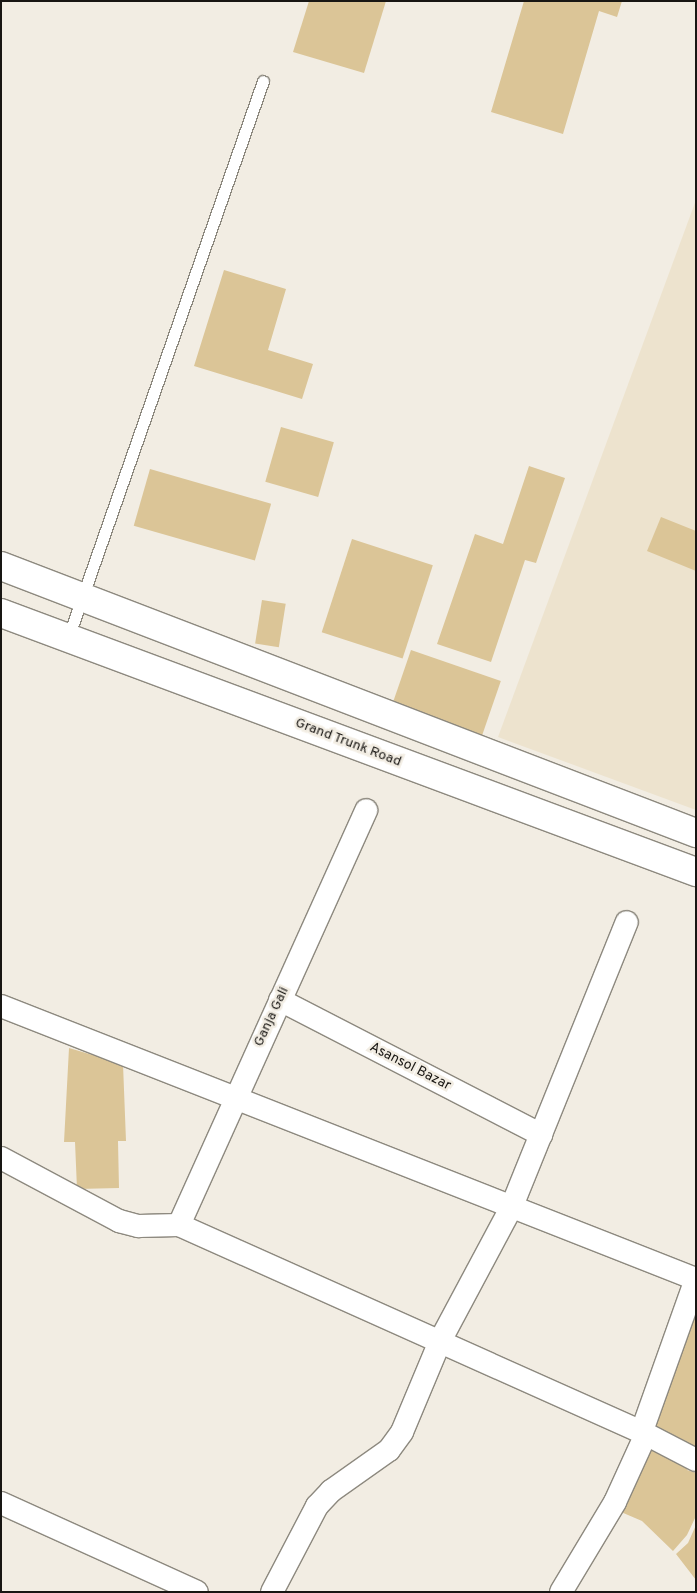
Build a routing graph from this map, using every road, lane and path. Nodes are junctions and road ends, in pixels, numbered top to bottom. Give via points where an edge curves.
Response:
1 (263, 81) dead end
2 (1, 566) edge
3 (82, 597) junction
4 (1, 613) edge
5 (68, 638) junction
6 (366, 810) dead end
7 (696, 833) edge
8 (696, 872) edge
9 (628, 922) dead end
10 (280, 1000) junction
11 (1, 1006) edge
12 (236, 1096) junction
13 (541, 1135) junction
14 (1, 1158) edge
15 (512, 1206) junction
16 (179, 1225) junction
17 (696, 1271) edge
18 (696, 1279) edge
19 (440, 1341) junction
20 (646, 1434) junction
21 (696, 1460) edge
22 (1, 1503) edge
23 (197, 1592) edge
24 (272, 1592) edge
25 (561, 1592) edge

1 - 3 lane
2 - 3 main road
3 - 5 lane
3 - 7 main road
4 - 5 main road, Grand Trunk Road
5 - 8 main road, Grand Trunk Road
6 - 10 street, Ganja Gali
9 - 13 street
10 - 12 street, Ganja Gali
10 - 13 street, Asansol Bazar
11 - 12 street
12 - 15 street via 421,1173
12 - 16 street, Ganja Gali
13 - 15 street
14 - 16 street via 118,1221 138,1226
15 - 18 street
15 - 19 street
16 - 19 street
17 - 18 street
18 - 20 street via 643,1428
19 - 20 street
19 - 24 street via 402,1432 389,1450 331,1491 318,1506
20 - 21 street
20 - 25 street via 614,1502
22 - 23 street

